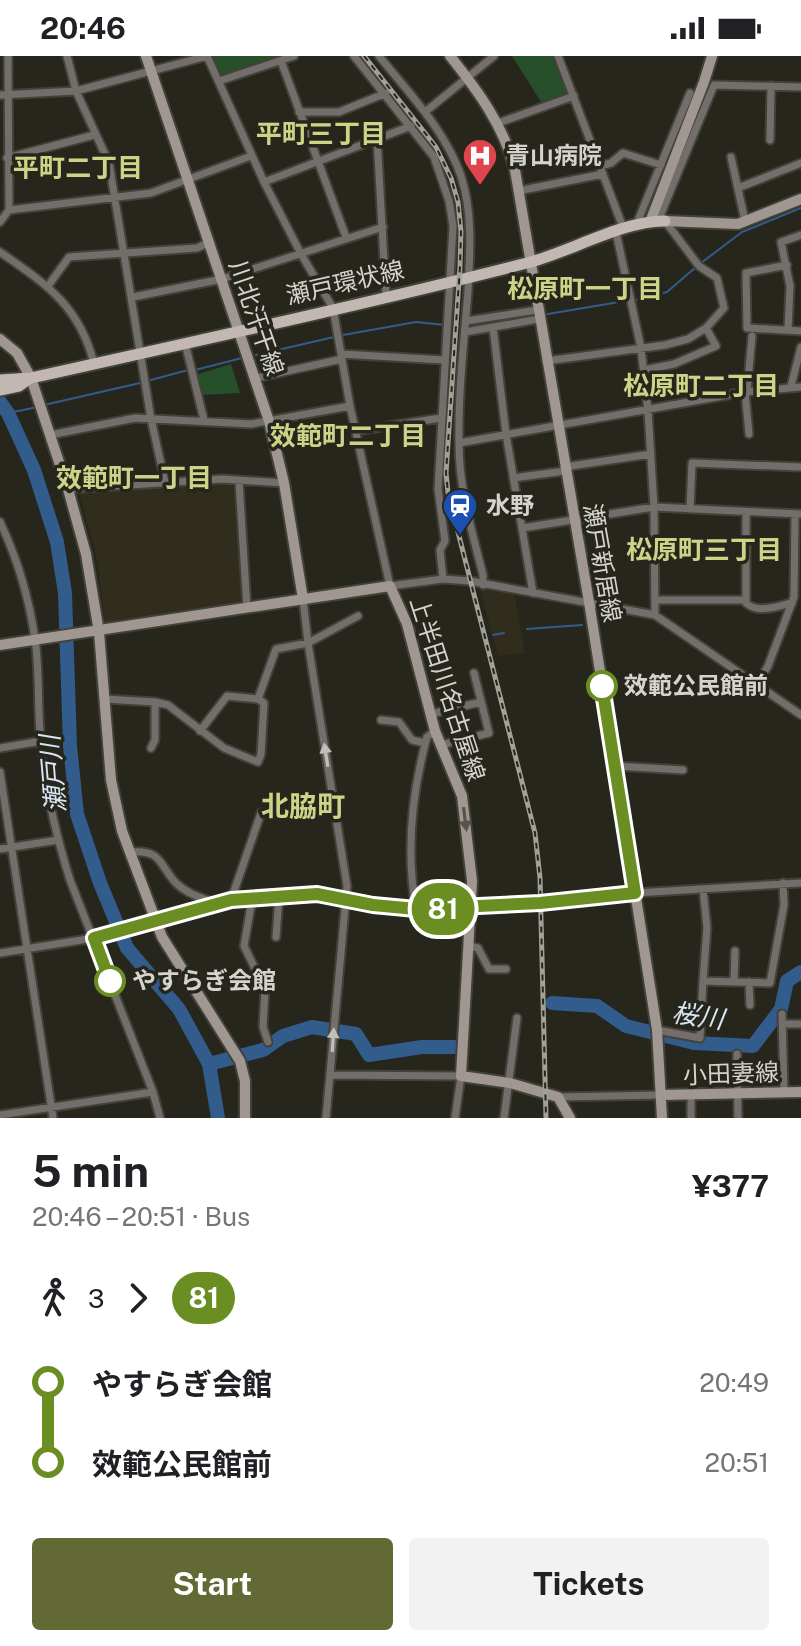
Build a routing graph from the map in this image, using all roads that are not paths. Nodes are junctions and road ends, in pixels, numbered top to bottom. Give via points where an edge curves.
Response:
1 (8, 56) edge
2 (67, 56) edge
3 (146, 56) edge
4 (207, 56) edge
5 (294, 56) edge
6 (354, 56) edge
7 (379, 56) edge
8 (450, 56) edge
9 (494, 56) edge
10 (558, 56) edge
11 (712, 56) edge
12 (281, 61) junction
13 (151, 70) junction
14 (468, 78) junction
15 (219, 81) junction
16 (771, 86) junction
17 (801, 87) edge
18 (76, 91) junction
19 (386, 93) junction
20 (690, 93) dead end
21 (4, 95) edge
22 (574, 96) junction
23 (299, 112) junction
24 (425, 112) junction
25 (498, 123) junction
26 (411, 126) junction
27 (94, 135) junction
28 (377, 138) junction
29 (770, 140) dead end
30 (251, 156) junction
31 (731, 157) dead end
32 (7, 158) junction
33 (317, 162) junction
34 (801, 163) edge
35 (661, 165) junction
36 (601, 170) junction
37 (189, 178) junction
38 (264, 182) junction
39 (738, 188) junction
40 (518, 191) junction
41 (114, 197) junction
42 (801, 199) edge
43 (9, 210) junction
44 (745, 221) junction
45 (0, 222) edge
46 (653, 222) junction
47 (383, 227) junction
48 (620, 231) junction
49 (801, 235) edge
50 (346, 237) junction
51 (210, 242) junction
52 (0, 252) edge
53 (123, 252) junction
54 (301, 254) junction
55 (529, 263) junction
56 (787, 265) junction
57 (469, 276) junction
58 (222, 279) junction
59 (450, 281) junction
60 (48, 286) junction
61 (386, 296) junction
62 (133, 297) junction
63 (333, 308) junction
64 (538, 315) junction
65 (466, 327) junction
66 (493, 327) junction
67 (706, 328) junction
68 (788, 330) junction
69 (239, 331) junction
70 (801, 331) edge
71 (752, 336) dead end
72 (0, 339) edge
73 (185, 343) junction
74 (801, 347) edge
75 (641, 348) junction
76 (141, 353) junction
77 (341, 356) junction
78 (444, 360) junction
79 (546, 361) junction
80 (94, 364) junction
81 (644, 370) junction
82 (31, 378) junction
83 (256, 378) junction
84 (0, 380) edge
85 (791, 386) junction
86 (801, 387) edge
87 (0, 390) edge
88 (746, 392) junction
89 (350, 406) junction
90 (648, 411) junction
91 (441, 418) junction
92 (151, 419) junction
93 (204, 420) junction
94 (269, 421) junction
95 (558, 425) junction
96 (356, 431) junction
97 (506, 434) junction
98 (749, 434) dead end
99 (50, 435) junction
100 (459, 443) junction
101 (651, 454) junction
102 (801, 467) edge
103 (564, 469) junction
104 (513, 478) junction
105 (239, 481) junction
106 (165, 482) junction
107 (284, 483) junction
108 (68, 489) junction
109 (654, 507) junction
110 (690, 509) junction
111 (746, 512) junction
112 (798, 514) edge
113 (574, 520) junction
114 (0, 522) edge
115 (522, 528) junction
116 (443, 579) junction
117 (483, 585) junction
118 (390, 586) junction
119 (533, 593) junction
120 (303, 599) junction
121 (656, 600) junction
122 (746, 600) junction
123 (589, 602) junction
124 (792, 603) junction
125 (247, 608) junction
126 (655, 615) junction
127 (358, 616) dead end
128 (99, 632) junction
129 (35, 640) junction
130 (308, 643) junction
131 (0, 645) edge
132 (474, 673) dead end
133 (756, 686) junction
134 (104, 699) junction
135 (258, 699) junction
136 (155, 702) junction
137 (481, 702) junction
138 (431, 714) junction
139 (801, 715) edge
140 (381, 720) dead end
141 (200, 731) junction
142 (435, 731) junction
143 (41, 741) junction
144 (425, 743) junction
145 (441, 745) junction
146 (0, 748) edge
147 (151, 748) dead end
148 (615, 766) junction
149 (683, 770) dead end
150 (0, 772) edge
151 (261, 813) dead end
152 (58, 840) junction
153 (12, 848) junction
154 (0, 849) edge
155 (130, 852) junction
156 (783, 883) junction
157 (801, 883) edge
158 (703, 889) junction
159 (635, 893) junction
160 (279, 897) junction
161 (347, 899) junction
162 (231, 900) junction
163 (252, 900) junction
164 (217, 904) junction
165 (471, 908) junction
166 (416, 909) junction
167 (156, 921) junction
168 (97, 937) junction
169 (276, 937) dead end
170 (469, 946) junction
171 (27, 950) junction
172 (735, 951) dead end
173 (0, 953) edge
174 (506, 969) dead end
175 (703, 981) junction
176 (734, 982) junction
177 (749, 982) junction
178 (750, 1005) dead end
179 (782, 1014) dead end
180 (517, 1018) dead end
181 (784, 1024) junction
182 (801, 1024) edge
183 (657, 1030) junction
184 (268, 1042) dead end
185 (737, 1054) dead end
186 (330, 1075) junction
187 (461, 1076) junction
188 (510, 1083) junction
189 (153, 1092) junction
190 (784, 1092) junction
191 (801, 1092) edge
192 (737, 1094) junction
193 (661, 1095) junction
194 (691, 1095) junction
195 (558, 1097) junction
196 (51, 1108) junction
197 (0, 1115) edge
198 (53, 1118) edge
199 (160, 1118) edge
200 (245, 1118) edge
201 (326, 1118) edge
202 (455, 1118) edge
203 (504, 1118) edge
204 (570, 1118) edge
205 (662, 1118) edge
206 (691, 1118) edge
207 (738, 1118) edge

1 - 21 street
2 - 18 street
3 - 13 street, 川北汗干線
4 - 13 street
4 - 15 street
5 - 12 street
6 - 19 street
7 - 24 street
8 - 14 street, 瀬戸新居線
9 - 14 street
10 - 22 street
11 - 46 street
12 - 15 street
12 - 23 street
13 - 18 street
13 - 37 street, 川北汗干線
14 - 24 street
14 - 25 street, 瀬戸新居線
15 - 30 street
16 - 17 street
16 - 29 street
16 - 46 street via 713,86
18 - 21 street
18 - 27 street
19 - 23 street via 339,112
19 - 26 street
20 - 35 street
21 - 32 street
22 - 25 street
22 - 36 street
23 - 33 street
24 - 57 street via 461,177 470,228
25 - 40 street, 瀬戸新居線
26 - 28 street
26 - 59 street via 434,157 449,201
27 - 32 street
27 - 41 street via 109,163
28 - 33 street
28 - 47 street
30 - 37 street
30 - 38 street
31 - 39 street
32 - 43 street
33 - 38 street
33 - 50 street
34 - 39 street
35 - 36 street via 623,153
35 - 46 street via 639,218
36 - 40 street
36 - 48 street
37 - 41 street via 151,193
37 - 51 street, 川北汗干線
38 - 54 street
39 - 44 street
40 - 55 street, 瀬戸新居線
41 - 43 street
41 - 53 street
42 - 44 street
43 - 45 street
44 - 46 street
46 - 48 main road, 瀬戸環状線
46 - 67 street via 717,278 724,308
47 - 50 street
47 - 61 street
48 - 55 main road, 瀬戸環状線
48 - 75 street
49 - 56 street via 781,242
50 - 54 street
51 - 53 street via 197,248
51 - 58 street, 川北汗干線
52 - 60 street
53 - 60 street via 69,257
53 - 62 street
54 - 58 street
54 - 63 street
55 - 57 main road, 瀬戸環状線
55 - 64 street, 瀬戸新居線
56 - 68 street
56 - 68 street via 746,273 746,314 747,328
57 - 59 main road, 瀬戸環状線
57 - 65 street
58 - 62 street
58 - 69 street, 川北汗干線
59 - 61 main road, 瀬戸環状線
59 - 78 street
60 - 80 street via 71,309
61 - 63 main road, 瀬戸環状線
62 - 76 street
63 - 69 main road, 瀬戸環状線
63 - 77 street
64 - 65 street
64 - 66 street
64 - 79 street, 瀬戸新居線
65 - 66 street
65 - 100 street
66 - 97 street
67 - 75 street via 688,339
67 - 81 street via 716,346
68 - 70 street
69 - 73 main road, 瀬戸環状線
69 - 83 street, 川北汗干線
71 - 88 street
72 - 82 street via 17,353
73 - 76 main road, 瀬戸環状線
73 - 93 street
74 - 85 street
75 - 79 street
75 - 81 street
76 - 80 main road, 瀬戸環状線
76 - 92 street
77 - 78 street
77 - 83 street
77 - 89 street
78 - 91 street
79 - 95 street, 瀬戸新居線
80 - 82 main road, 瀬戸環状線
81 - 90 street
82 - 84 main road, 瀬戸環状線
82 - 87 main road, 瀬戸環状線
82 - 99 street
83 - 94 street, 川北汗干線
85 - 86 street
85 - 88 street
88 - 90 street
88 - 98 street
89 - 94 street
89 - 96 street
90 - 95 street
90 - 101 street
91 - 96 street
91 - 116 street
92 - 93 street
92 - 99 street
92 - 106 street
93 - 94 street
94 - 107 street, 川北汗干線
95 - 97 street
95 - 103 street, 瀬戸新居線
96 - 118 street
97 - 100 street
97 - 104 street
99 - 108 street
100 - 117 street via 461,488
101 - 103 street
101 - 109 street
102 - 110 street via 692,463
103 - 104 street
103 - 113 street, 瀬戸新居線
104 - 115 street
105 - 106 street
105 - 107 street
105 - 125 street
106 - 108 street
107 - 120 street, 川北汗干線
108 - 128 street
109 - 110 street
109 - 113 street
109 - 121 street
110 - 111 street
111 - 112 street
111 - 122 street
112 - 124 street
113 - 115 street
113 - 123 street, 瀬戸新居線
114 - 129 street via 24,582
115 - 119 street
116 - 117 street
116 - 118 street
117 - 119 street
118 - 120 street, 上半田川名古屋線
118 - 138 street, 上半田川名古屋線 via 407,624
119 - 123 street
120 - 125 street, 上半田川名古屋線
120 - 130 street
121 - 122 street
121 - 126 street
122 - 124 street via 752,608
123 - 126 street
123 - 148 street, 瀬戸新居線
124 - 133 street
125 - 128 street, 上半田川名古屋線
126 - 133 street
127 - 130 street
128 - 129 street, 上半田川名古屋線
128 - 134 street
129 - 131 street, 上半田川名古屋線
129 - 143 street
130 - 135 street via 276,649
161 -> 130 street
132 - 137 street
133 - 139 street
134 - 136 street
134 - 155 street via 111,780
135 - 141 street via 227,696
135 - 141 street via 264,703 258,762
136 - 141 street via 168,705
136 - 147 street
137 - 138 street
137 - 145 street via 489,733
138 - 142 street, 上半田川名古屋線
140 - 144 street via 399,722 412,740
142 - 144 street
142 - 145 street, 上半田川名古屋線
143 - 146 street
143 - 152 street
144 - 166 street via 412,809
145 -> 165 street, 上半田川名古屋線 via 462,796
148 - 149 street
148 - 159 street, 瀬戸新居線
150 - 153 street
151 - 162 street
152 - 153 street
152 - 168 street
153 - 154 street
153 - 171 street
155 - 164 street via 161,859 186,891
155 - 167 street
156 - 157 street
156 - 158 street
156 - 177 street via 770,983
158 - 159 street
158 - 175 street
159 - 165 street
159 - 183 street, 瀬戸新居線
160 - 161 street via 317,894
160 - 163 street
160 - 169 street
161 - 166 street
186 -> 161 street
162 - 163 street
162 - 164 street
163 - 184 street via 244,946 265,989 263,1027
164 - 167 street
165 - 166 street
165 - 170 street, 上半田川名古屋線
167 - 168 street
167 - 200 street via 240,1061
168 - 171 street
168 - 189 street
170 - 174 street via 478,948 489,969
170 - 187 street, 上半田川名古屋線
171 - 173 street
171 - 196 street
172 - 176 street
175 - 176 street
175 - 183 street via 700,1038
176 - 177 street
177 - 178 street
179 - 181 street
180 - 188 street
181 - 182 street
181 - 190 street
183 - 193 street, 瀬戸新居線
185 - 192 street
186 - 187 street
186 - 201 street
187 - 188 street
187 - 202 street
188 - 195 street
188 - 203 street
189 - 196 street
189 - 199 street
190 - 191 street, 小田妻線
190 - 192 street, 小田妻線
192 - 194 street, 小田妻線
192 - 207 street
193 - 194 street, 小田妻線
193 - 195 street
193 - 205 street, 瀬戸新居線
194 - 206 street
195 - 204 street
196 - 197 street
196 - 198 street

